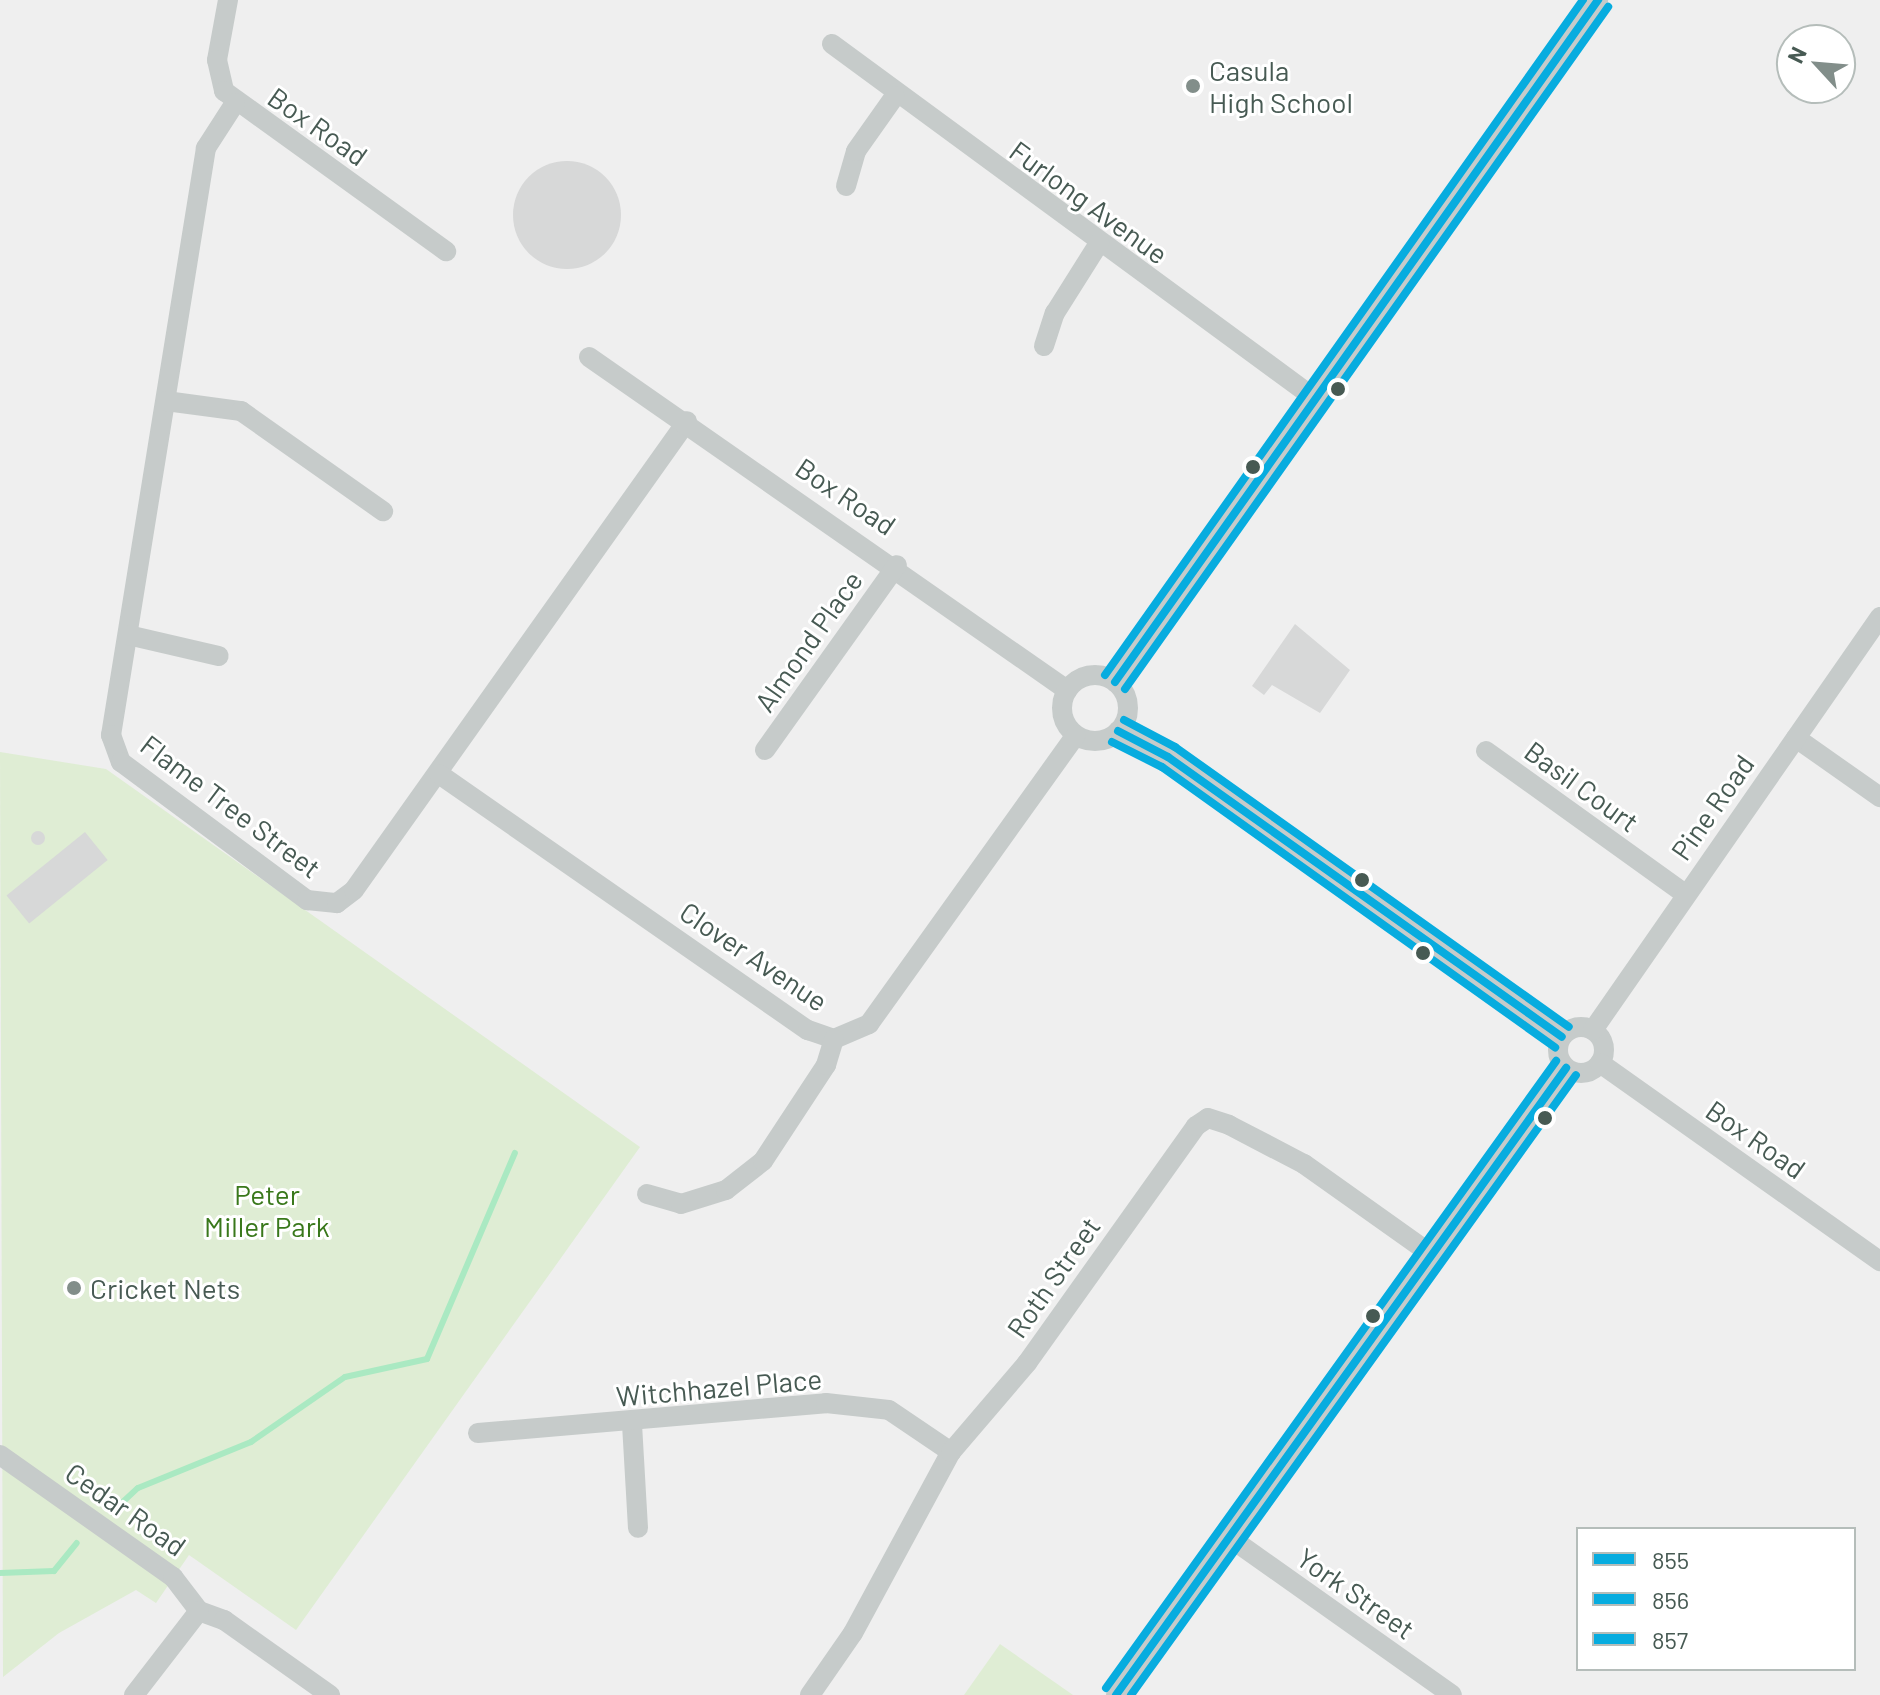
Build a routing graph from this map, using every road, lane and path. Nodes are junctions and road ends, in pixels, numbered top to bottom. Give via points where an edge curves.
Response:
1 (228, 0) edge
2 (1598, 0) edge
3 (832, 44) dead end
4 (895, 96) junction
5 (235, 103) junction
6 (846, 186) dead end
7 (1099, 243) junction
8 (446, 251) dead end
9 (1044, 346) dead end
10 (589, 357) dead end
11 (1317, 400) junction
12 (166, 401) junction
13 (687, 421) junction
14 (383, 511) dead end
15 (897, 565) junction
16 (1880, 617) edge
17 (128, 635) junction
18 (219, 656) dead end
19 (1115, 682) junction
20 (1067, 690) junction
21 (1118, 731) junction
22 (1076, 735) junction
23 (1796, 738) junction
24 (765, 750) dead end
25 (1486, 751) dead end
26 (439, 774) junction
27 (1880, 797) edge
28 (1685, 894) junction
29 (1593, 1030) junction
30 (1562, 1037) junction
31 (834, 1039) junction
32 (1600, 1063) junction
33 (1566, 1068) junction
34 (647, 1194) dead end
35 (1432, 1255) junction
36 (1880, 1261) edge
37 (632, 1424) junction
38 (478, 1433) dead end
39 (951, 1452) junction
40 (0, 1455) edge
41 (638, 1528) dead end
42 (1229, 1537) junction
43 (199, 1611) junction
44 (134, 1695) edge
45 (330, 1695) edge
46 (810, 1695) edge
47 (1116, 1695) edge
48 (1452, 1695) edge

1 - 5 street via 218,77
2 - 11 street
3 - 4 street, Furlong Avenue
4 - 6 street via 856,151
4 - 7 street, Furlong Avenue
5 - 8 street, Box Road
5 - 12 street, Flame Tree Street via 206,148
7 - 9 street via 1055,313
7 - 11 street, Furlong Avenue
10 - 13 street, Box Road
11 - 19 street
12 - 14 street via 241,411
12 - 17 street, Flame Tree Street
13 - 15 street, Box Road
13 - 26 street, Flame Tree Street
15 - 20 street, Box Road
15 - 24 street, Almond Place
16 - 23 street, Pine Road
17 - 18 street
17 - 26 street, Flame Tree Street via 113,751 307,900 343,901
19 - 20 street via 1084,677
19 - 21 street via 1128,712
20 - 22 street via 1061,711
21 - 22 street via 1100,741
21 - 30 street via 1168,757
22 - 31 street, Clover Avenue via 869,1024
23 - 27 street
23 - 28 street, Pine Road
25 - 28 street, Basil Court
26 - 31 street, Clover Avenue via 796,1022
28 - 29 street, Pine Road
29 - 30 street via 1578,1027
29 - 32 street via 1603,1044
30 - 33 street via 1558,1054
31 - 34 street via 826,1065 763,1161 726,1190 681,1204
32 - 33 street via 1587,1073
32 - 36 street, Box Road
33 - 35 street
35 - 39 street, Roth Street via 1304,1164 1208,1118 1186,1136 1027,1363
35 - 42 street
37 - 38 street, Witchhazel Place
37 - 39 street, Witchhazel Place via 861,1405 911,1421
37 - 41 street
39 - 46 street, Roth Street via 853,1633
40 - 43 street, Cedar Road via 173,1577
42 - 47 street
42 - 48 street, York Street
43 - 44 street
43 - 45 street, Cedar Road via 224,1620

